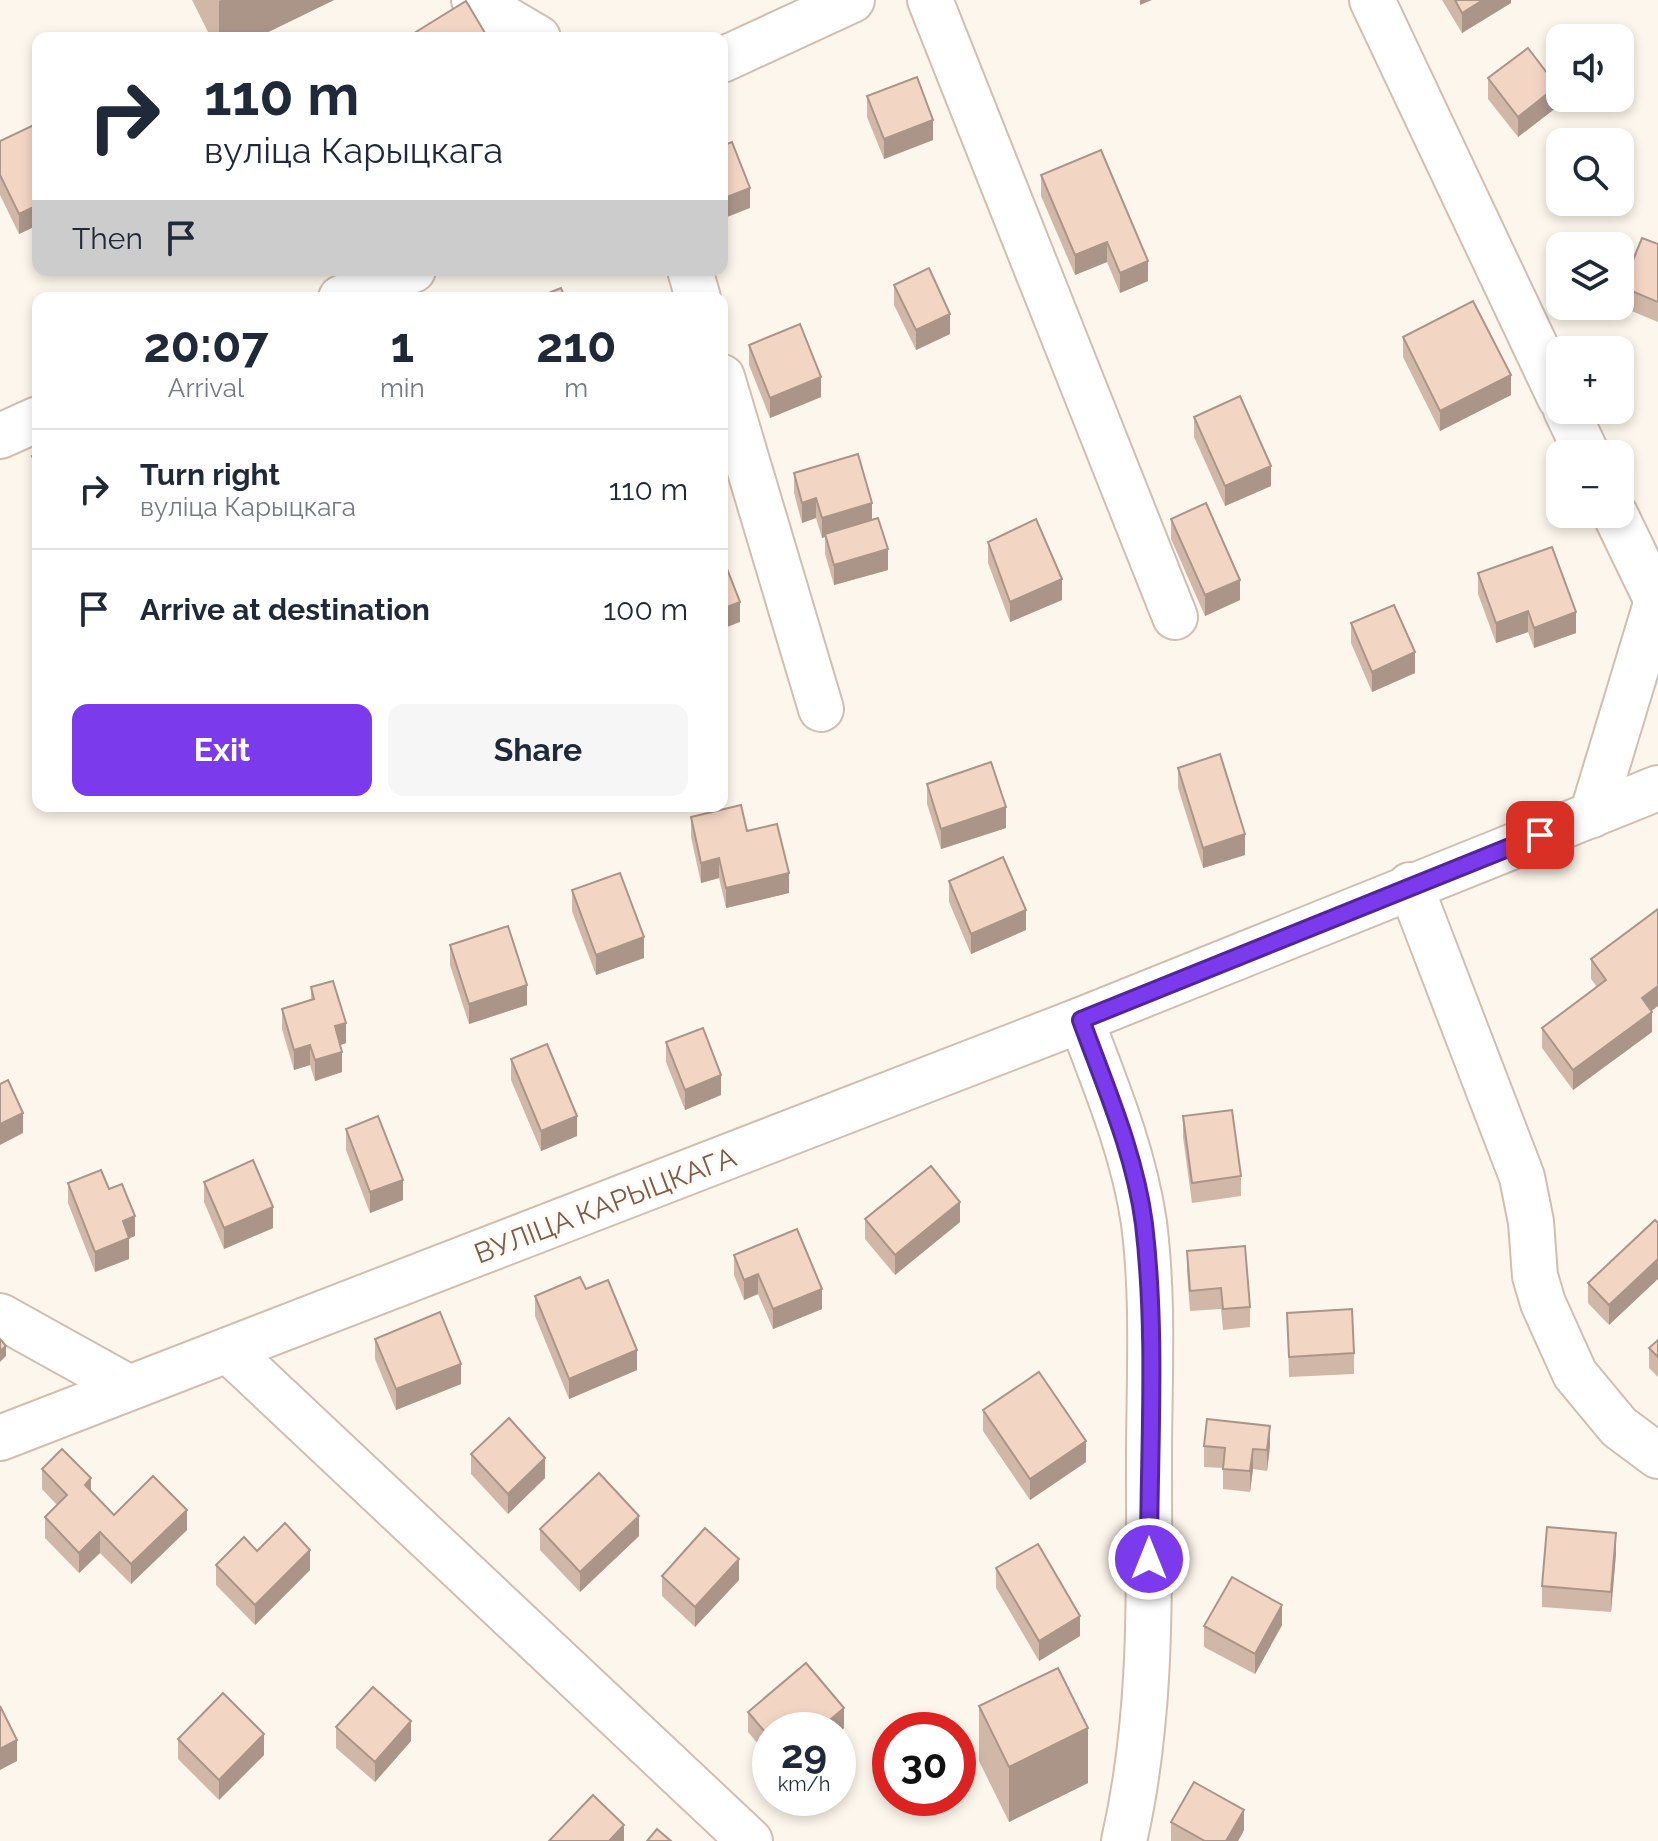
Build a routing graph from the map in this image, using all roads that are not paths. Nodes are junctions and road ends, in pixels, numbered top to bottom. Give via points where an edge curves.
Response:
1 (474, 0) edge
2 (852, 0) edge
3 (930, 0) edge
4 (1372, 0) edge
5 (528, 32) edge
6 (728, 57) edge
7 (398, 276) edge
8 (356, 292) edge
9 (1546, 368) edge
10 (728, 397) edge
11 (32, 422) edge
12 (0, 436) edge
13 (1622, 528) edge
14 (1657, 599) edge
15 (1175, 617) dead end
16 (821, 709) dead end
17 (1658, 788) edge
18 (1592, 815) junction
19 (1410, 885) junction
20 (1081, 1020) junction
21 (0, 1316) edge
22 (229, 1351) junction
23 (126, 1386) junction
24 (0, 1438) edge
25 (1658, 1456) edge
26 (750, 1841) edge
27 (1124, 1841) edge

1 - 5 street
2 - 6 street
3 - 15 street
4 - 9 street
7 - 8 street
10 - 16 street
11 - 12 street
13 - 14 street
14 - 18 street
17 - 18 street, ВУЛІЦА КАРЫЦКАГА
18 - 19 street, ВУЛІЦА КАРЫЦКАГА
19 - 20 street, ВУЛІЦА КАРЫЦКАГА
19 - 25 street via 1522,1177 1543,1303 1575,1374 1619,1427
20 - 22 street, ВУЛІЦА КАРЫЦКАГА
20 - 27 street via 1130,1165 1144,1222 1149,1293 1149,1678
21 - 23 street
22 - 23 street, ВУЛІЦА КАРЫЦКАГА
22 - 26 street
23 - 24 street, ВУЛІЦА КАРЫЦКАГА

